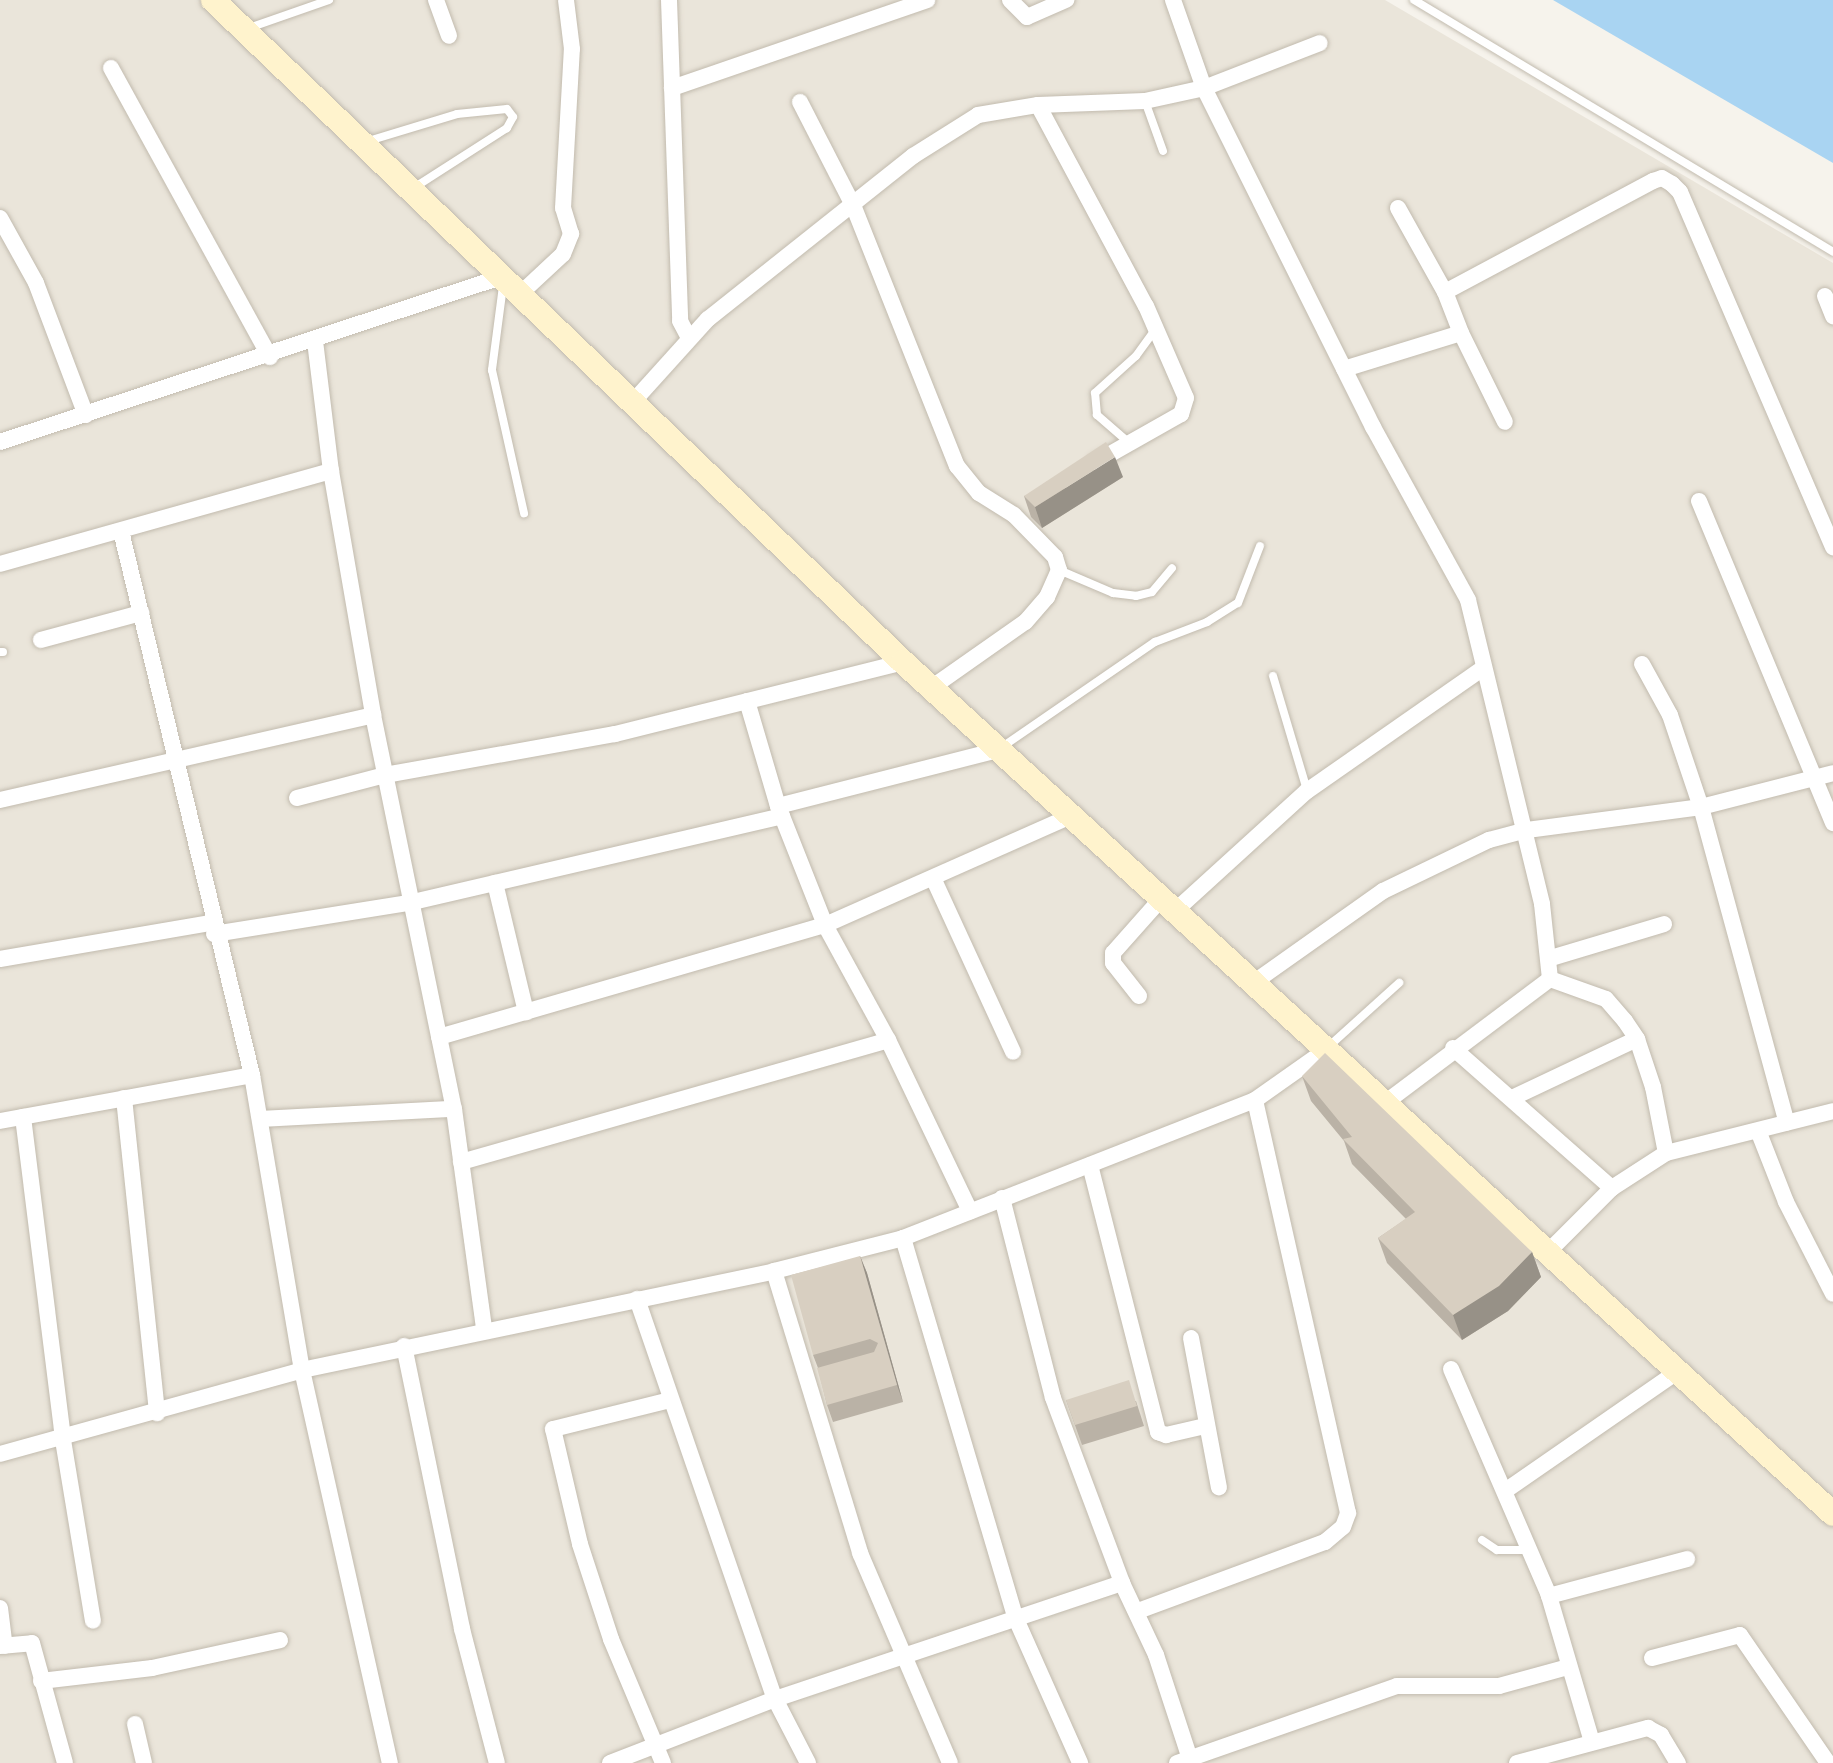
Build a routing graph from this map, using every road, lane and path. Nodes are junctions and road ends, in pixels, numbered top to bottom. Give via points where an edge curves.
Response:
1 (213, 0) edge
2 (329, 0) edge
3 (436, 0) edge
4 (566, 0) edge
5 (669, 0) edge
6 (927, 0) edge
7 (1010, 0) edge
8 (1066, 0) edge
9 (1173, 0) edge
10 (1414, 0) edge
11 (246, 29) junction
12 (449, 36) dead end
13 (1320, 43) dead end
14 (111, 68) dead end
15 (672, 88) junction
16 (1204, 88) junction
17 (1145, 101) junction
18 (800, 102) dead end
19 (1038, 105) junction
20 (361, 143) junction
21 (1163, 151) dead end
22 (410, 190) junction
23 (853, 205) junction
24 (1398, 208) dead end
25 (0, 218) edge
26 (1833, 252) edge
27 (508, 284) junction
28 (1445, 292) junction
29 (1825, 296) dead end
30 (1833, 316) edge
31 (1155, 330) junction
32 (1461, 333) junction
33 (688, 336) junction
34 (315, 341) junction
35 (270, 357) junction
36 (1344, 369) junction
37 (632, 403) junction
38 (86, 415) junction
39 (1505, 422) dead end
40 (1127, 441) junction
41 (0, 442) edge
42 (331, 471) junction
43 (1077, 474) edge
44 (1699, 501) dead end
45 (524, 513) dead end
46 (121, 531) junction
47 (1260, 546) dead end
48 (1833, 548) edge
49 (0, 564) edge
50 (1172, 568) dead end
51 (1059, 570) junction
52 (141, 613) junction
53 (41, 640) dead end
54 (903, 662) junction
55 (1642, 664) dead end
56 (1482, 669) junction
57 (1273, 676) dead end
58 (931, 688) junction
59 (747, 701) junction
60 (373, 715) junction
61 (998, 750) junction
62 (172, 757) junction
63 (1833, 773) edge
64 (385, 775) junction
65 (1816, 779) junction
66 (1307, 791) junction
67 (297, 798) dead end
68 (0, 800) edge
69 (1701, 807) junction
70 (780, 811) junction
71 (1071, 816) junction
72 (1833, 823) edge
73 (1527, 830) junction
74 (934, 880) junction
75 (495, 883) junction
76 (413, 902) junction
77 (1168, 905) junction
78 (1664, 924) dead end
79 (825, 925) junction
80 (213, 928) junction
81 (1551, 958) junction
82 (0, 959) edge
83 (1550, 979) junction
84 (1253, 983) junction
85 (1399, 983) dead end
86 (1139, 996) dead end
87 (526, 1012) junction
88 (439, 1037) junction
89 (1637, 1039) junction
90 (888, 1040) junction
91 (1453, 1048) junction
92 (1326, 1050) junction
93 (1013, 1052) dead end
94 (252, 1075) junction
95 (124, 1098) junction
96 (1512, 1098) junction
97 (1255, 1100) junction
98 (1385, 1103) junction
99 (454, 1109) junction
100 (1833, 1111) edge
101 (23, 1117) junction
102 (260, 1119) junction
103 (0, 1121) edge
104 (1787, 1123) junction
105 (1759, 1133) junction
106 (1666, 1153) junction
107 (461, 1162) junction
108 (1090, 1165) junction
109 (1612, 1188) junction
110 (1002, 1198) junction
111 (970, 1211) junction
112 (903, 1238) junction
113 (1548, 1252) junction
114 (774, 1271) junction
115 (1833, 1294) edge
116 (637, 1299) junction
117 (484, 1329) junction
118 (1191, 1338) dead end
119 (404, 1346) junction
120 (1451, 1369) dead end
121 (302, 1370) junction
122 (1678, 1371) junction
123 (670, 1400) junction
124 (157, 1413) junction
125 (1204, 1426) junction
126 (63, 1440) junction
127 (0, 1454) edge
128 (1219, 1487) dead end
129 (1505, 1491) junction
130 (1833, 1514) edge
131 (1482, 1540) dead end
132 (1530, 1550) junction
133 (1687, 1559) dead end
134 (1122, 1583) junction
135 (1549, 1596) junction
136 (0, 1608) edge
137 (1138, 1611) junction
138 (1016, 1619) junction
139 (93, 1621) dead end
140 (280, 1640) dead end
141 (2, 1646) edge
142 (902, 1655) junction
143 (1652, 1658) dead end
144 (1568, 1667) junction
145 (41, 1681) junction
146 (775, 1699) junction
147 (135, 1724) dead end
148 (1591, 1739) junction
149 (660, 1755) edge
150 (1184, 1761) edge
151 (65, 1763) edge
152 (144, 1763) edge
153 (390, 1763) edge
154 (497, 1763) edge
155 (610, 1763) edge
156 (808, 1763) edge
157 (950, 1763) edge
158 (1080, 1763) edge
159 (1517, 1763) edge
160 (1678, 1763) edge
161 (1828, 1763) edge

1 - 11 street
2 - 11 lane
3 - 12 street
4 - 27 street via 572,49 563,208 571,234 563,254
5 - 15 street
6 - 15 street
7 - 8 street via 1027,17
9 - 16 street
10 - 26 lane
11 - 20 street
13 - 16 street
14 - 35 street
15 - 33 street via 680,321
16 - 17 street
16 - 36 street
17 - 19 street
17 - 21 lane
18 - 23 street
19 - 23 street via 978,115 913,156
19 - 31 street
20 - 22 street
20 - 22 lane via 457,114 507,109 513,117 507,128
22 - 27 street
23 - 33 street
23 - 51 street via 957,466 979,493 1020,511
24 - 28 street
25 - 38 street via 36,283
27 - 34 street
27 - 37 street
27 - 45 lane via 492,370
28 - 32 street
28 - 48 street via 1653,181 1662,178 1672,184 1680,192
29 - 30 street
31 - 40 lane via 1136,356 1095,393 1097,415
31 - 40 street via 1186,405 1181,414
32 - 36 street
32 - 39 street
33 - 37 street
34 - 35 street
34 - 42 street
35 - 38 street
36 - 56 street via 1468,600
37 - 54 street
38 - 41 street
40 - 43 street
42 - 46 street
42 - 60 street
44 - 65 street
46 - 49 street
46 - 52 street
47 - 61 lane via 1238,603 1207,622 1155,642
50 - 51 lane via 1152,592 1136,596 1113,593
51 - 58 street via 1047,597 1025,622
52 - 53 street
52 - 62 street
54 - 58 street
54 - 59 street
55 - 69 street via 1670,715
56 - 66 street
56 - 73 street
57 - 66 lane
58 - 61 street
59 - 64 street via 615,734
59 - 70 street
60 - 62 street
60 - 64 street
61 - 70 street
61 - 71 street
62 - 68 street
62 - 80 street
63 - 65 street
64 - 67 street
64 - 76 street
65 - 69 street
65 - 72 street
66 - 77 street
69 - 73 street
69 - 104 street
70 - 75 street
70 - 79 street
71 - 74 street
71 - 77 street
73 - 81 street
73 - 84 street via 1489,840 1383,891
74 - 79 street
74 - 93 street
75 - 76 street
75 - 87 street
76 - 80 street
76 - 88 street
77 - 84 street
77 - 86 street via 1113,953 1113,963
78 - 81 street
79 - 87 street
79 - 90 street
80 - 82 street
80 - 94 street
81 - 83 street
83 - 89 street via 1606,999
83 - 91 street
84 - 92 street
85 - 92 lane
87 - 88 street
88 - 99 street
89 - 96 street
89 - 106 street
90 - 107 street
90 - 111 street
91 - 96 street
91 - 98 street
92 - 97 street
92 - 98 street
94 - 95 street
94 - 102 street
95 - 101 street
95 - 124 street
96 - 109 street
97 - 108 street
97 - 137 street via 1348,1513 1343,1527 1325,1542
98 - 113 street
99 - 102 street
99 - 107 street
100 - 104 street
101 - 103 street
101 - 126 street
102 - 121 street
104 - 105 street
105 - 106 street
105 - 115 street via 1786,1202
106 - 109 street
107 - 117 street
108 - 110 street
108 - 125 street via 1158,1432 1166,1435
109 - 113 street
110 - 111 street
110 - 134 street via 1053,1398
111 - 112 street
112 - 114 street
112 - 138 street
113 - 122 street
114 - 116 street
114 - 142 street via 815,1381 860,1553
116 - 117 street
116 - 123 street
117 - 119 street
118 - 125 street
119 - 121 street
119 - 154 street via 462,1629
120 - 129 street
121 - 124 street
121 - 153 street
122 - 129 street
122 - 130 street
123 - 146 street
123 - 149 street via 553,1429 606,1626
124 - 126 street
125 - 128 street
126 - 127 street
126 - 139 street
129 - 132 street
131 - 132 lane via 1497,1550
132 - 135 street
133 - 135 street
134 - 137 street
134 - 138 street
135 - 144 street
136 - 141 street
137 - 150 street
138 - 142 street
138 - 158 street
140 - 145 street via 152,1668
141 - 145 street via 32,1643
142 - 146 street
142 - 157 street
143 - 161 street via 1740,1635
144 - 148 street
144 - 150 street via 1484,1688 1427,1682 1397,1686
145 - 151 street
146 - 149 street
146 - 156 street
147 - 152 street
148 - 159 street
148 - 160 street via 1648,1728 1661,1735
149 - 155 street

